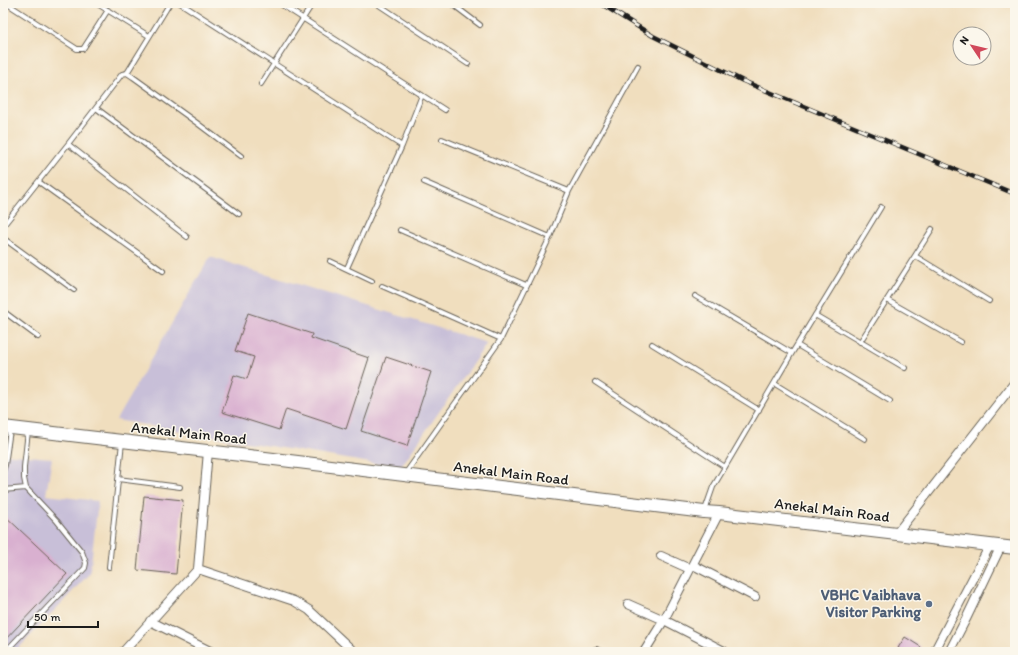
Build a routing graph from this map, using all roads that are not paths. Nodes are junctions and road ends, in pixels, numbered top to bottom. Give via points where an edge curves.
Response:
1 (6, 3) edge
2 (96, 3) edge
3 (170, 3) edge
4 (180, 3) edge
5 (279, 3) edge
6 (313, 3) edge
7 (376, 3) edge
8 (451, 3) edge
9 (108, 10) junction
10 (303, 18) junction
11 (480, 24) dead end
12 (149, 36) junction
13 (274, 64) junction
14 (468, 64) dead end
15 (638, 66) dead end
16 (127, 73) junction
17 (261, 84) dead end
18 (422, 95) junction
19 (96, 108) junction
20 (445, 110) dead end
21 (442, 139) dead end
22 (68, 144) junction
23 (402, 146) junction
24 (241, 156) dead end
25 (39, 182) junction
26 (424, 182) dead end
27 (569, 191) junction
28 (881, 207) dead end
29 (239, 214) dead end
30 (3, 226) edge
31 (932, 229) dead end
32 (400, 230) dead end
33 (187, 237) dead end
34 (550, 237) junction
35 (3, 238) edge
36 (915, 256) junction
37 (330, 261) dead end
38 (347, 268) junction
39 (163, 271) dead end
40 (372, 281) dead end
41 (526, 285) junction
42 (382, 286) dead end
43 (74, 290) dead end
44 (695, 296) dead end
45 (887, 300) junction
46 (989, 301) dead end
47 (3, 311) edge
48 (815, 315) junction
49 (38, 336) dead end
50 (502, 339) junction
51 (860, 342) junction
52 (960, 342) dead end
53 (652, 344) dead end
54 (797, 345) junction
55 (792, 353) junction
56 (905, 368) dead end
57 (595, 382) dead end
58 (1015, 382) edge
59 (775, 384) junction
60 (890, 401) dead end
61 (759, 410) junction
62 (7, 427) edge
63 (28, 430) junction
64 (865, 439) dead end
65 (122, 441) junction
66 (208, 451) junction
67 (725, 467) junction
68 (3, 471) edge
69 (404, 476) junction
70 (118, 479) junction
71 (180, 487) dead end
72 (26, 488) junction
73 (3, 490) edge
74 (704, 512) junction
75 (719, 513) junction
76 (896, 534) junction
77 (996, 545) junction
78 (1015, 548) edge
79 (661, 556) dead end
80 (109, 567) dead end
81 (692, 567) junction
82 (198, 569) junction
83 (755, 597) dead end
84 (628, 604) dead end
85 (664, 620) junction
86 (150, 621) junction
87 (724, 651) dead end
88 (5, 652) edge
89 (123, 652) edge
90 (212, 652) edge
91 (354, 652) edge
92 (644, 652) edge
93 (934, 652) edge
94 (949, 652) edge

1 - 9 lane via 77,49 83,49
2 - 9 lane
3 - 12 lane
4 - 13 lane
5 - 10 lane
6 - 10 lane
7 - 14 lane
8 - 11 lane
9 - 12 lane
10 - 13 lane
10 - 18 lane
12 - 16 lane
13 - 17 lane
13 - 23 lane
15 - 27 lane
16 - 19 lane via 122,74
16 - 24 lane
18 - 20 lane
18 - 23 lane
19 - 22 lane
19 - 29 lane
21 - 27 lane
22 - 25 lane
22 - 33 lane
23 - 38 lane
25 - 30 lane
25 - 39 lane
26 - 34 lane
27 - 34 lane
28 - 48 lane
31 - 36 lane
32 - 41 lane
34 - 41 lane
35 - 43 lane
36 - 45 lane
36 - 46 lane
37 - 38 lane
38 - 40 lane
41 - 50 lane
42 - 50 lane
44 - 55 lane
45 - 51 lane
45 - 52 lane
47 - 49 lane
48 - 51 lane
48 - 54 lane
50 - 69 lane
51 - 56 lane
53 - 61 lane
54 - 55 lane
54 - 60 lane
55 - 59 lane
57 - 67 lane
58 - 76 street
59 - 61 lane
59 - 64 lane
61 - 67 lane
62 - 63 main road, Anekal Main Road
62 - 68 lane
63 - 65 main road, Anekal Main Road
63 - 72 lane via 24,468
65 - 66 main road, Anekal Main Road
65 - 70 lane
66 - 69 main road, Anekal Main Road
66 - 82 street
67 - 74 lane
69 - 74 main road, Anekal Main Road
70 - 71 lane
70 - 80 lane
72 - 73 lane
72 - 88 lane via 82,552 86,563 85,568
74 - 75 main road, Anekal Main Road
75 - 76 main road, Anekal Main Road
75 - 81 street
76 - 77 main road, Anekal Main Road
77 - 78 main road, Anekal Main Road
77 - 93 street
77 - 94 street via 966,619
79 - 81 street
81 - 83 street
81 - 85 street
82 - 86 street
82 - 91 street via 294,601 309,610
84 - 85 street
85 - 87 street
85 - 92 street
86 - 89 street
86 - 90 street

